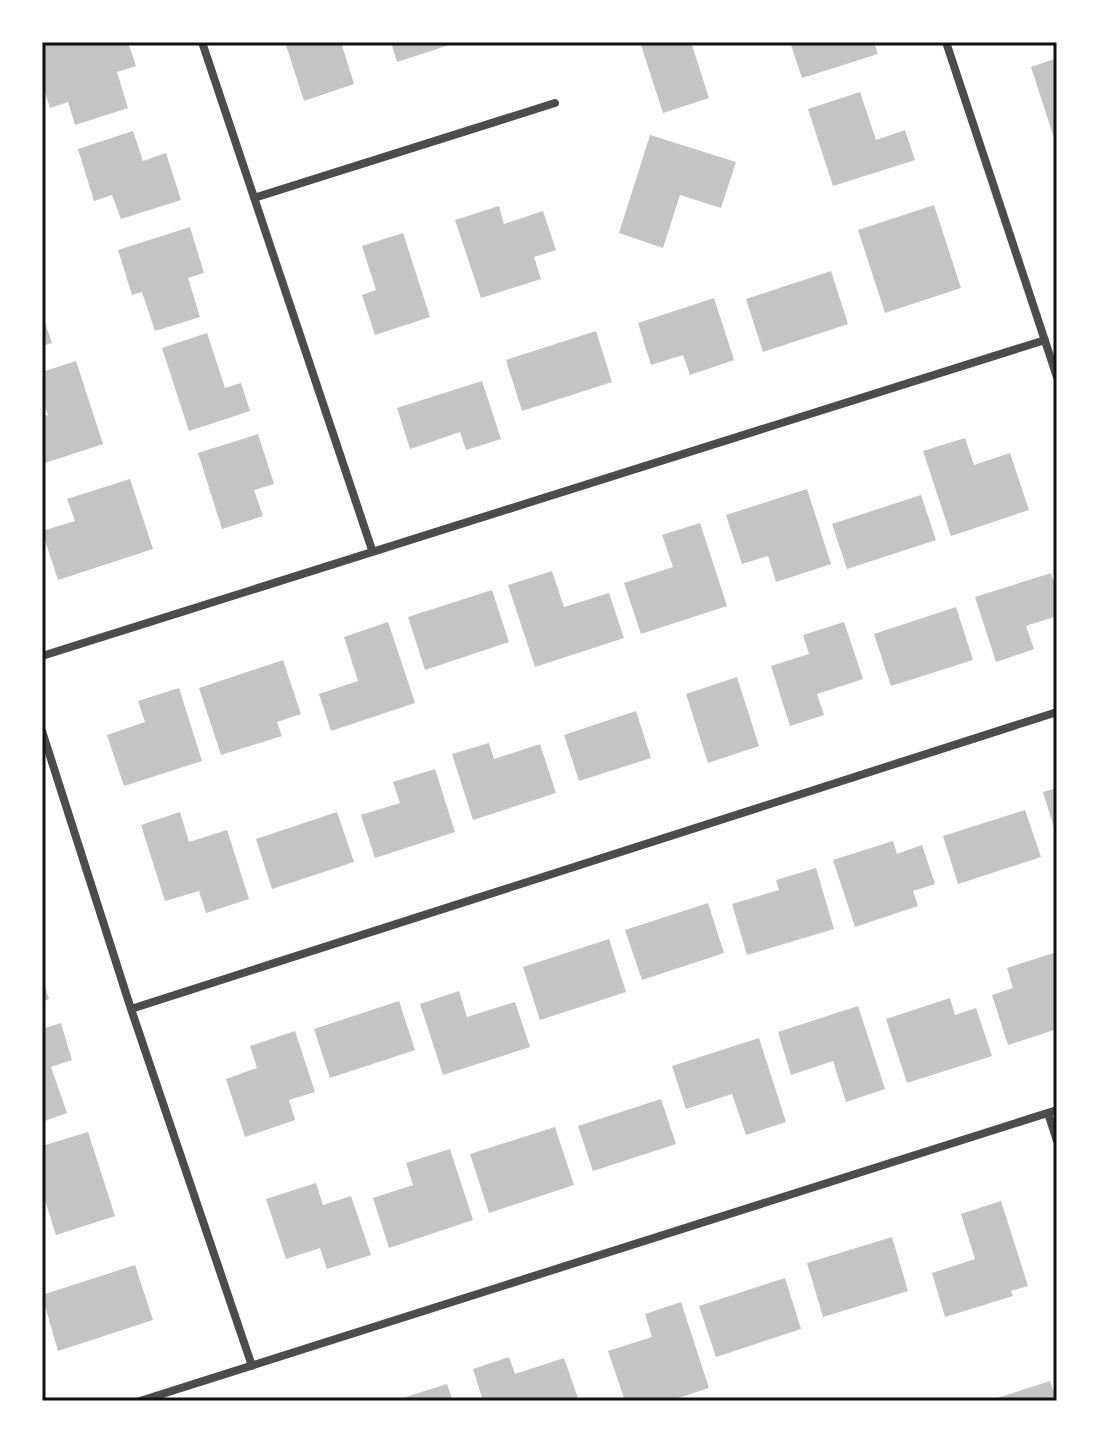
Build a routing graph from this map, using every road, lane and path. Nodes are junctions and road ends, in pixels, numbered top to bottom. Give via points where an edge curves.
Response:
1 (202, 42) edge
2 (946, 42) edge
3 (555, 103) dead end
4 (254, 198) junction
5 (1045, 340) junction
6 (1057, 377) edge
7 (372, 550) junction
8 (42, 656) edge
9 (1057, 712) edge
10 (42, 731) edge
11 (131, 1009) junction
12 (1053, 1112) edge
13 (1057, 1141) edge
14 (252, 1366) junction
15 (140, 1401) edge

1 - 4 street
2 - 5 street
3 - 4 street
4 - 7 street
5 - 6 street
5 - 7 street
7 - 8 street
9 - 11 street
10 - 11 street
11 - 14 street
12 - 13 street
12 - 14 street
14 - 15 street

